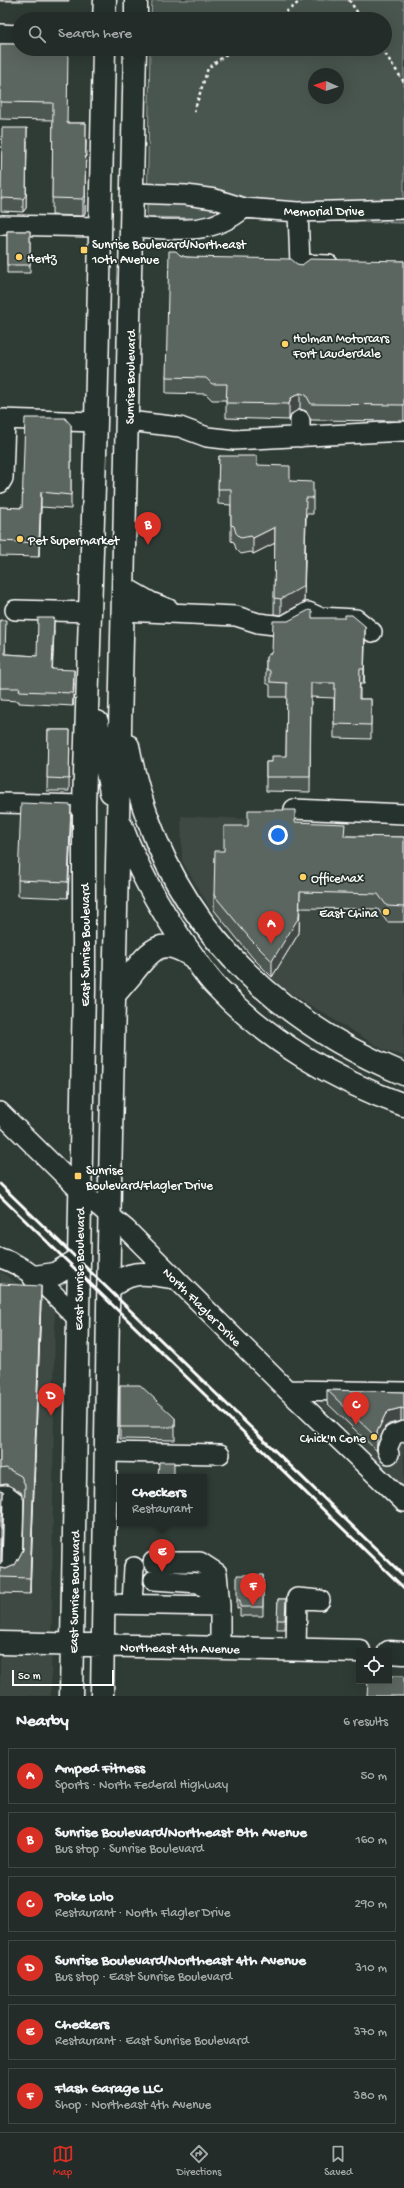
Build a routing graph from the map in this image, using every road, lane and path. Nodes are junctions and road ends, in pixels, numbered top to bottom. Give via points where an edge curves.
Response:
1 (105, 0) edge
2 (136, 0) edge
3 (302, 0) edge
4 (349, 0) edge
5 (104, 12) edge
6 (136, 12) edge
7 (286, 12) edge
8 (357, 12) edge
9 (0, 34) edge
10 (12, 35) edge
11 (104, 56) edge
12 (135, 56) edge
13 (224, 56) edge
14 (387, 56) edge
15 (404, 82) edge
16 (194, 112) dead end
17 (101, 179) junction
18 (132, 193) junction
19 (244, 208) junction
20 (404, 209) edge
21 (298, 212) junction
22 (2, 226) dead end
23 (100, 227) junction
24 (131, 227) junction
25 (348, 265) edge
26 (97, 376) junction
27 (3, 419) edge
28 (128, 421) junction
29 (96, 422) junction
30 (404, 431) edge
31 (0, 483) edge
32 (124, 586) junction
33 (159, 609) junction
34 (7, 610) edge
35 (91, 612) junction
36 (123, 612) junction
37 (372, 632) dead end
38 (90, 673) junction
39 (122, 706) junction
40 (0, 803) edge
41 (84, 805) junction
42 (294, 809) edge
43 (404, 814) edge
44 (118, 817) junction
45 (195, 959) junction
46 (114, 995) junction
47 (404, 1074) edge
48 (404, 1105) edge
49 (0, 1112) edge
50 (79, 1190) junction
51 (109, 1216) junction
52 (0, 1258) edge
53 (78, 1260) junction
54 (34, 1277) junction
55 (172, 1277) junction
56 (108, 1289) junction
57 (77, 1318) junction
58 (106, 1366) junction
59 (287, 1390) junction
60 (404, 1392) edge
61 (404, 1431) edge
62 (105, 1452) junction
63 (220, 1454) dead end
64 (396, 1456) edge
65 (371, 1470) junction
66 (0, 1495) edge
67 (404, 1502) edge
68 (6, 1535) edge
69 (103, 1566) junction
70 (145, 1570) junction
71 (0, 1574) edge
72 (320, 1600) dead end
73 (219, 1602) junction
74 (103, 1604) junction
75 (132, 1604) junction
76 (0, 1643) edge
77 (72, 1644) junction
78 (102, 1645) junction
79 (220, 1648) junction
80 (296, 1650) junction
81 (356, 1651) edge
82 (71, 1696) edge
83 (102, 1696) edge

1 - 5 main road
2 - 6 main road
3 - 7 path
4 - 8 path
9 - 10 street
11 - 17 main road
12 - 18 main road, Sunrise Boulevard
13 - 16 path via 208,68
14 - 15 path
17 - 23 main road
17 - 24 main road via 111,203
18 - 19 street, Memorial Drive via 186,195 215,199
18 - 24 main road, Sunrise Boulevard
19 - 21 street, Memorial Drive
19 - 24 street via 232,219 199,229
20 - 21 street, Memorial Drive
21 - 25 street via 295,266
22 - 23 street
23 - 26 main road
24 - 28 main road, Sunrise Boulevard
26 - 28 main road via 112,405 120,416
26 - 29 main road
27 - 29 street
27 - 31 street via 3,478
28 - 30 street via 180,427 207,437 221,439 300,428
28 - 32 main road, Sunrise Boulevard
29 - 35 main road
32 - 33 street
32 - 36 main road, Sunrise Boulevard
33 - 36 street
33 - 37 street via 182,614 236,616 258,623 282,626 308,612 319,618 356,619
34 - 35 street
35 - 38 main road
36 - 39 main road, Sunrise Boulevard
38 - 41 main road, East Sunrise Boulevard
38 - 44 main road via 102,752
39 - 44 main road
39 - 47 main road via 135,777 148,821 164,859 208,929 233,960 288,1010 345,1047
40 - 41 street
41 - 50 main road, East Sunrise Boulevard via 84,988
42 - 43 street
44 - 45 main road via 154,898
44 - 46 main road
45 - 46 main road via 172,946 163,945 155,948 141,961
45 - 48 main road via 215,985 274,1036 350,1083
46 - 51 main road
49 - 50 street, North Flagler Drive
50 - 51 street, North Flagler Drive
50 - 53 main road, East Sunrise Boulevard
51 - 55 street, North Flagler Drive via 126,1229
51 - 56 main road
52 - 54 street via 14,1261
53 - 54 main road via 55,1274
53 - 57 main road, East Sunrise Boulevard
54 - 57 street
55 - 56 main road via 131,1274
55 - 59 street, North Flagler Drive
56 - 58 main road
57 - 58 main road via 90,1333
57 - 77 main road, East Sunrise Boulevard
58 - 62 main road
59 - 60 street
59 - 65 street, North Flagler Drive
61 - 64 street via 393,1435 387,1449
62 - 63 street
62 - 69 main road
64 - 65 street
65 - 67 street, North Flagler Drive
66 - 68 street via 6,1495 14,1502
68 - 71 street via 12,1565 6,1574
69 - 70 street
69 - 74 main road
70 - 73 street via 200,1562 217,1573
70 - 75 street
72 - 80 street via 297,1598
73 - 75 street
73 - 79 street
74 - 75 street
74 - 78 main road
76 - 77 main road, Northeast 4th Avenue
77 - 78 main road, Northeast 4th Avenue
77 - 82 main road, East Sunrise Boulevard
78 - 79 main road, Northeast 4th Avenue
78 - 83 main road
79 - 80 main road, Northeast 4th Avenue
80 - 81 main road, Northeast 4th Avenue

